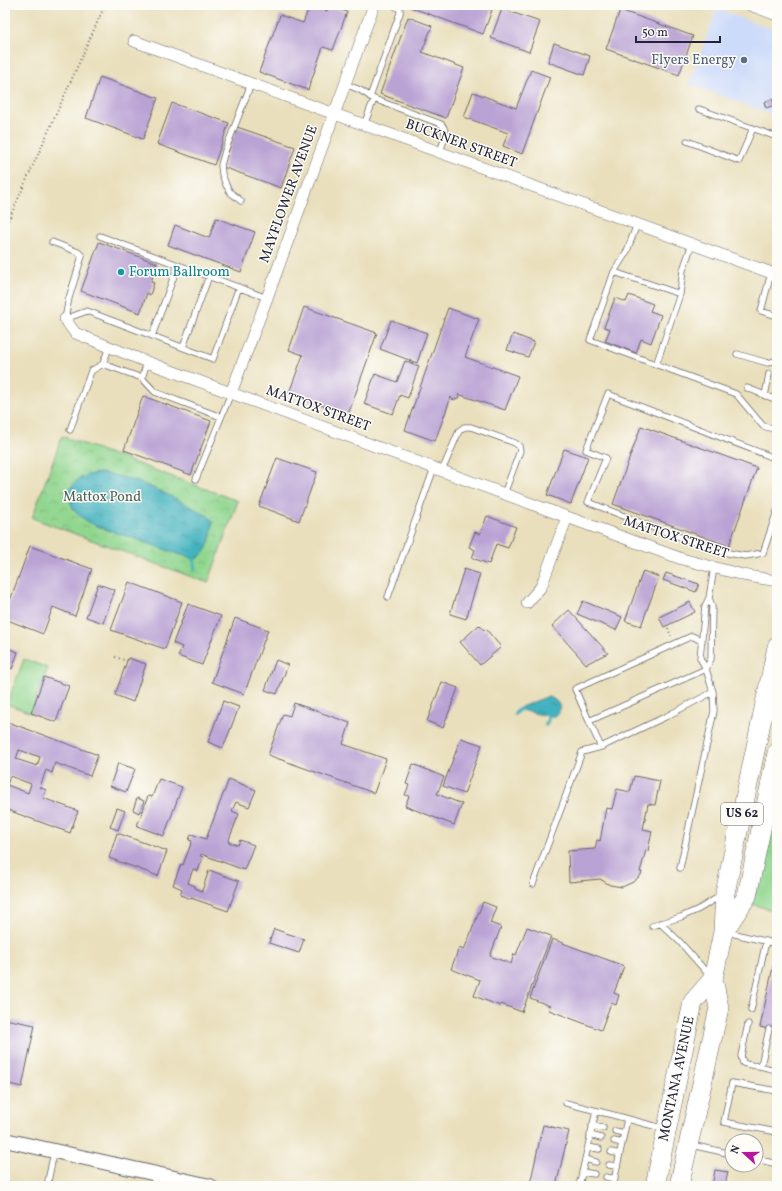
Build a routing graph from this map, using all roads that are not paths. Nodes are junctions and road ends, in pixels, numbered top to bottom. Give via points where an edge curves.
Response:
1 (374, 5) edge
2 (393, 5) edge
3 (750, 5) edge
4 (777, 15) edge
5 (134, 41) dead end
6 (251, 84) junction
7 (345, 84) junction
8 (372, 98) junction
9 (699, 109) dead end
10 (334, 114) junction
11 (364, 125) junction
12 (752, 128) junction
13 (777, 137) edge
14 (687, 141) dead end
15 (440, 152) junction
16 (241, 201) dead end
17 (637, 224) junction
18 (100, 236) dead end
19 (52, 242) dead end
20 (692, 244) junction
21 (178, 265) junction
22 (614, 272) junction
23 (774, 274) edge
24 (209, 276) junction
25 (240, 287) junction
26 (680, 294) junction
27 (267, 298) junction
28 (777, 316) edge
29 (65, 319) junction
30 (152, 336) junction
31 (109, 347) junction
32 (183, 347) junction
33 (737, 354) dead end
34 (777, 360) edge
35 (147, 362) junction
36 (103, 364) junction
37 (656, 365) junction
38 (769, 374) dead end
39 (142, 378) junction
40 (747, 388) dead end
41 (231, 393) junction
42 (765, 396) junction
43 (777, 400) edge
44 (221, 417) junction
45 (70, 430) dead end
46 (777, 430) edge
47 (777, 459) edge
48 (438, 470) junction
49 (196, 479) dead end
50 (504, 494) junction
51 (777, 511) edge
52 (567, 518) junction
53 (714, 568) junction
54 (777, 581) edge
55 (388, 597) dead end
56 (709, 598) junction
57 (527, 603) dead end
58 (702, 640) junction
59 (777, 647) edge
60 (706, 669) junction
61 (713, 692) junction
62 (777, 703) edge
63 (589, 721) junction
64 (601, 747) junction
65 (777, 753) edge
66 (680, 868) dead end
67 (533, 884) dead end
68 (725, 893) junction
69 (660, 923) junction
70 (652, 926) dead end
71 (727, 926) junction
72 (766, 941) junction
73 (777, 944) edge
74 (713, 979) junction
75 (751, 1010) dead end
76 (748, 1024) dead end
77 (770, 1029) dead end
78 (759, 1066) junction
79 (777, 1070) edge
80 (777, 1091) edge
81 (566, 1103) dead end
82 (596, 1110) junction
83 (627, 1119) junction
84 (592, 1126) junction
85 (604, 1128) dead end
86 (667, 1130) junction
87 (615, 1131) dead end
88 (777, 1132) edge
89 (624, 1133) junction
90 (590, 1135) junction
91 (601, 1138) dead end
92 (5, 1140) edge
93 (614, 1141) dead end
94 (622, 1143) junction
95 (688, 1144) junction
96 (588, 1147) junction
97 (599, 1149) dead end
98 (54, 1151) junction
99 (612, 1152) dead end
100 (724, 1152) edge
101 (620, 1154) junction
102 (585, 1159) junction
103 (764, 1161) edge
104 (596, 1162) dead end
105 (777, 1164) edge
106 (609, 1165) dead end
107 (617, 1166) junction
108 (582, 1172) junction
109 (594, 1174) dead end
110 (606, 1177) dead end
111 (615, 1179) junction
112 (157, 1180) edge
113 (579, 1185) edge
114 (47, 1186) edge
115 (210, 1186) edge
116 (588, 1186) edge
117 (613, 1186) edge
118 (655, 1186) edge
119 (679, 1186) edge

1 - 7 street, MAYFLOWER AVENUE
2 - 8 lane via 400,9 400,13
3 - 4 street
5 - 6 street, BUCKNER STREET
6 - 10 street, BUCKNER STREET
6 - 16 lane via 221,165 226,185
7 - 8 lane
7 - 10 street, MAYFLOWER AVENUE
8 - 11 lane
8 - 15 lane via 441,124 446,131
9 - 12 lane
10 - 11 street, BUCKNER STREET
10 - 27 street, MAYFLOWER AVENUE
11 - 15 street, BUCKNER STREET
12 - 13 lane
12 - 14 lane via 739,161
15 - 17 street, BUCKNER STREET
17 - 20 street, BUCKNER STREET
17 - 22 lane via 627,250
18 - 21 lane
19 - 29 lane via 82,256
20 - 23 street, BUCKNER STREET
20 - 26 lane via 683,270
21 - 24 lane
21 - 30 lane
22 - 26 lane
22 - 37 lane via 590,340
23 - 28 lane via 761,311
24 - 25 lane
24 - 32 lane
25 - 27 lane
25 - 32 lane via 213,359
26 - 37 lane
27 - 41 street, MAYFLOWER AVENUE
29 - 30 lane via 87,311
29 - 31 street, MATTOX STREET via 75,333
30 - 32 lane
31 - 35 street, MATTOX STREET
31 - 36 lane
33 - 34 lane via 768,363
35 - 39 lane
35 - 41 street, MATTOX STREET
36 - 39 lane
36 - 45 lane via 91,371
37 - 46 lane via 736,394 763,426
38 - 42 lane
39 - 44 lane via 155,392
40 - 42 lane
41 - 44 lane
41 - 48 street, MATTOX STREET
42 - 43 lane
44 - 49 lane
47 - 51 lane via 608,394 586,450 606,458 588,502 723,552 745,556 763,553
48 - 50 street, MATTOX STREET
48 - 50 lane via 459,431 464,426 471,427 519,446 520,451
48 - 55 lane
50 - 52 street, MATTOX STREET
52 - 53 street, MATTOX STREET
52 - 57 street via 541,587
53 - 54 street, MATTOX STREET
53 - 56 lane
56 - 58 lane via 705,606
56 - 60 lane via 712,606 711,659
58 - 60 lane via 700,658
58 - 63 lane via 692,636 575,689
59 - 68 highway, MONTANA AVENUE / US 62
60 - 61 lane
60 - 63 lane
61 - 64 lane
61 - 66 lane via 714,712
62 - 71 highway
63 - 64 lane
64 - 67 lane via 582,752
65 - 71 highway, MONTANA AVENUE / US 62 via 747,896
68 - 69 lane via 693,912
68 - 71 highway, MONTANA AVENUE / US 62
69 - 70 lane
69 - 74 lane
71 - 72 lane
71 - 74 highway, MONTANA AVENUE / US 62
72 - 73 lane
72 - 75 lane
74 - 86 highway, MONTANA AVENUE / US 62 via 693,1002
74 - 95 highway, MONTANA AVENUE / US 62 via 719,1008
76 - 78 lane via 741,1056 743,1063
77 - 78 lane
78 - 79 lane
80 - 88 lane via 732,1083 724,1122
81 - 82 lane
82 - 83 lane
82 - 84 lane
83 - 86 lane
83 - 89 lane
84 - 85 lane
84 - 90 lane
86 - 118 highway, MONTANA AVENUE / US 62
87 - 89 lane
89 - 94 lane
90 - 91 lane
90 - 96 lane
92 - 98 street
93 - 94 lane
94 - 101 lane
95 - 100 lane
95 - 119 highway, MONTANA AVENUE / US 62
96 - 97 lane
96 - 102 lane
98 - 112 street
98 - 114 lane
99 - 101 lane
101 - 107 lane
102 - 104 lane
102 - 108 lane
103 - 105 lane
106 - 107 lane
107 - 111 lane
108 - 109 lane
108 - 113 lane
110 - 111 lane
111 - 117 lane
112 - 115 street
113 - 116 lane

